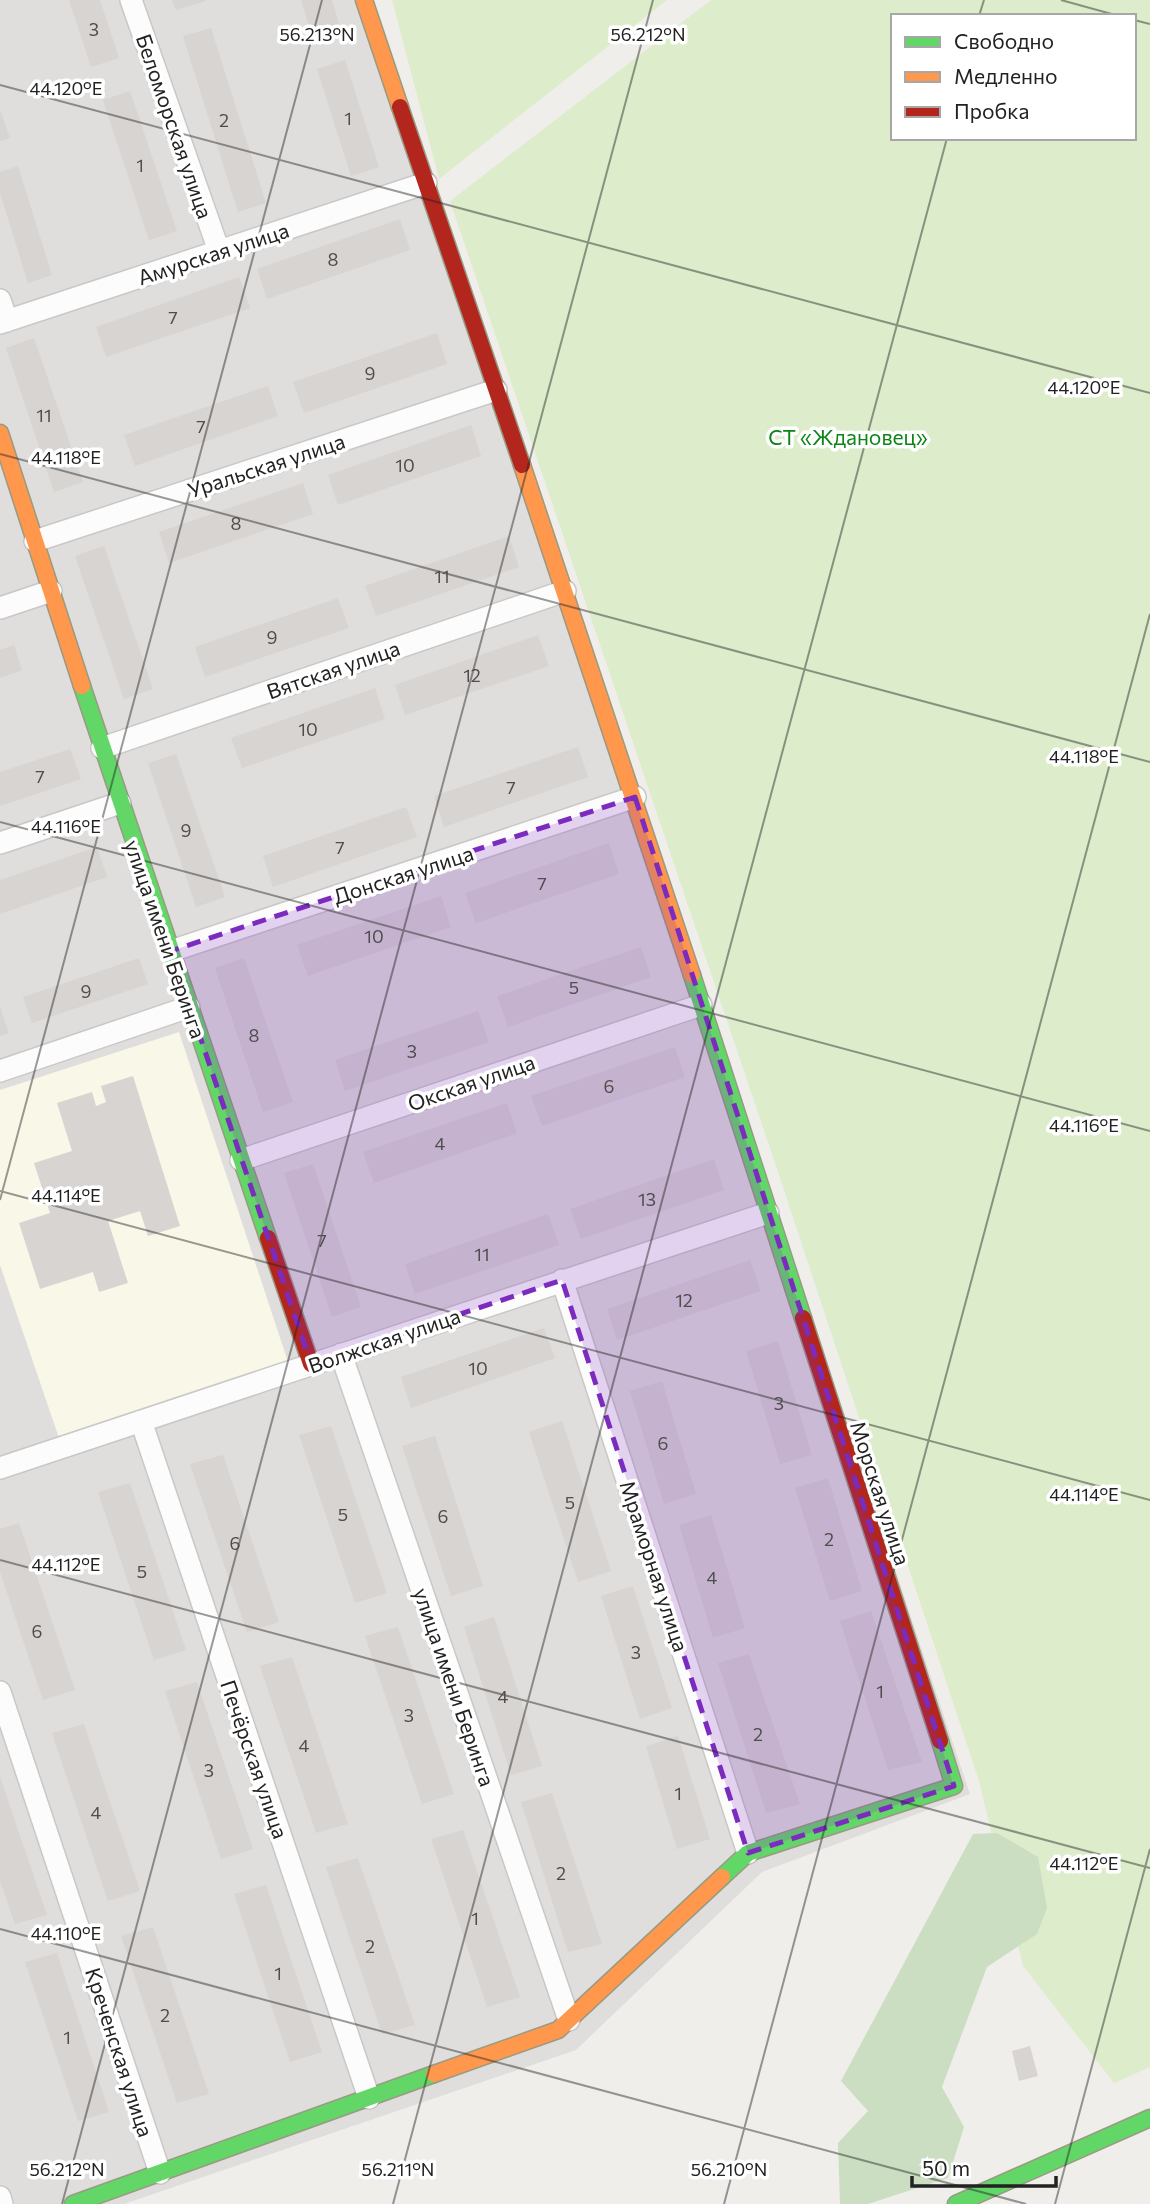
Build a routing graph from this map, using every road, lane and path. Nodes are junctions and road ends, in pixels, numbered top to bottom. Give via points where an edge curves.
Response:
1 (131, 0) edge
2 (364, 0) edge
3 (426, 183) junction
4 (219, 251) junction
5 (0, 300) edge
6 (4, 322) edge
7 (496, 390) junction
8 (0, 433) edge
9 (35, 541) junction
10 (51, 591) junction
11 (565, 591) junction
12 (0, 608) edge
13 (102, 748) junction
14 (635, 797) junction
15 (120, 803) junction
16 (0, 843) edge
17 (171, 951) junction
18 (701, 1005) junction
19 (190, 1007) junction
20 (0, 1071) edge
21 (241, 1160) junction
22 (768, 1213) junction
23 (562, 1280) junction
24 (341, 1354) junction
25 (311, 1364) junction
26 (141, 1421) junction
27 (0, 1468) edge
28 (0, 1692) edge
29 (748, 1853) junction
30 (569, 2020) junction
31 (369, 2098) junction
32 (1150, 2118) edge
33 (160, 2173) junction
34 (72, 2204) edge
35 (956, 2204) edge

1 - 4 street, Беломорская улица
2 - 3 street, Морская улица
3 - 4 street, Амурская улица
3 - 7 street, Морская улица
4 - 6 street, Амурская улица
5 - 6 street
7 - 9 street, Уральская улица
7 - 11 street, Морская улица
8 - 9 street, улица имени Беринга
9 - 10 street, улица имени Беринга
10 - 12 street
10 - 13 street, улица имени Беринга
11 - 13 street, Вятская улица
11 - 14 street, Морская улица
13 - 15 street, улица имени Беринга
14 - 17 street, Донская улица
14 - 18 street, Морская улица
15 - 16 street
15 - 17 street, улица имени Беринга
17 - 19 street, улица имени Беринга
18 - 21 street, Окская улица
18 - 22 street, Морская улица
19 - 20 street
19 - 21 street, улица имени Беринга
21 - 25 street, улица имени Беринга
22 - 23 street, Волжская улица
22 - 29 street, Морская улица via 954,1786
23 - 24 street, Волжская улица
23 - 29 street, Мраморная улица
24 - 25 street, Волжская улица
24 - 30 street, улица имени Беринга
25 - 26 street, Волжская улица
26 - 27 street, Волжская улица
26 - 31 street, Печёрская улица
28 - 33 street, Креченская улица
29 - 30 street
30 - 31 street via 558,2030
31 - 33 street
32 - 35 street
33 - 34 street

